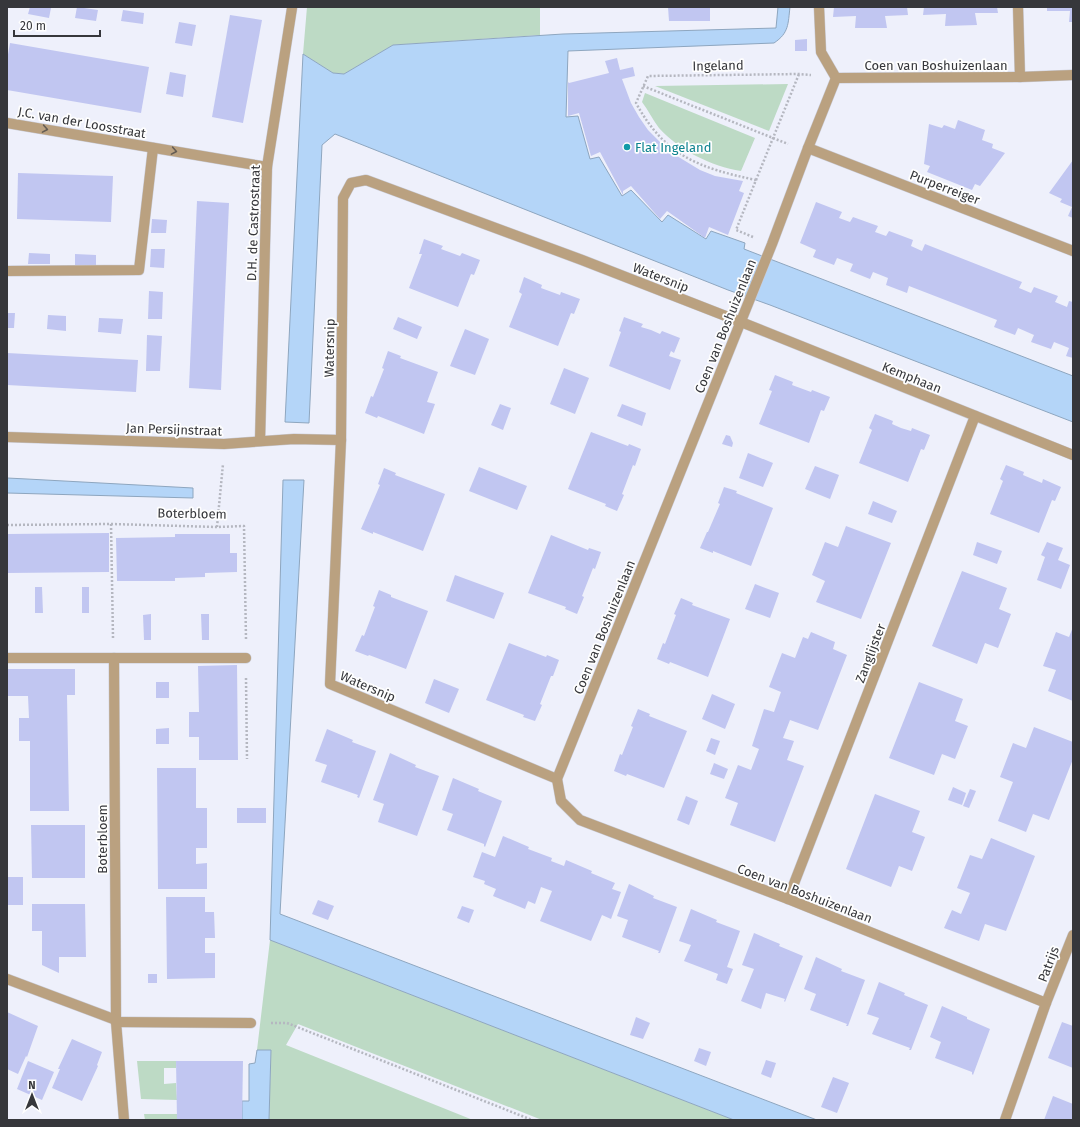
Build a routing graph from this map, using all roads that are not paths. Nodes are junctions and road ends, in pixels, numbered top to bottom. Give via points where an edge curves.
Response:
1 (819, 7) edge
2 (1018, 7) edge
3 (292, 8) dead end
4 (1073, 75) edge
5 (1020, 77) junction
6 (836, 78) junction
7 (7, 123) edge
8 (153, 148) junction
9 (808, 149) junction
10 (267, 167) junction
11 (1073, 251) edge
12 (7, 271) edge
13 (741, 322) junction
14 (975, 416) junction
15 (7, 437) edge
16 (341, 440) junction
17 (260, 441) junction
18 (1073, 455) edge
19 (7, 658) edge
20 (114, 658) junction
21 (246, 658) road end
22 (557, 779) junction
23 (788, 899) junction
24 (1073, 935) edge
25 (7, 979) edge
26 (1046, 1003) junction
27 (116, 1021) junction
28 (251, 1023) road end
29 (124, 1120) edge
30 (1005, 1120) edge

1 - 6 street via 821,52
2 - 5 street
3 - 10 street, D.H. de Castrostraat
4 - 5 street, Coen van Boshuizenlaan
5 - 6 street, Coen van Boshuizenlaan
6 - 9 street, Coen van Boshuizenlaan
7 -> 8 street, J.C. van der Loosstraat
8 -> 10 street, J.C. van der Loosstraat
8 - 12 street, J.C. van der Loosstraat via 139,270
9 - 11 street, Purperreiger
9 - 13 street, Coen van Boshuizenlaan
10 - 17 street, D.H. de Castrostraat
13 - 14 street, Kemphaan
13 - 16 street, Watersnip via 366,180 351,183 343,198
13 - 22 street, Coen van Boshuizenlaan
14 - 18 street, Kemphaan
14 - 23 street, Zanglijster
15 - 17 street, Jan Persijnstraat via 224,444
16 - 17 street, Jan Persijnstraat
16 - 22 street, Watersnip via 330,684
19 - 20 street
20 - 21 street
20 - 27 street, Boterbloem
22 - 23 street, Coen van Boshuizenlaan via 561,801 580,820
23 - 26 street, Coen van Boshuizenlaan
24 - 26 street, Patrijs
25 - 27 street
26 - 30 street
27 - 28 street
27 - 29 street, Boterbloem

